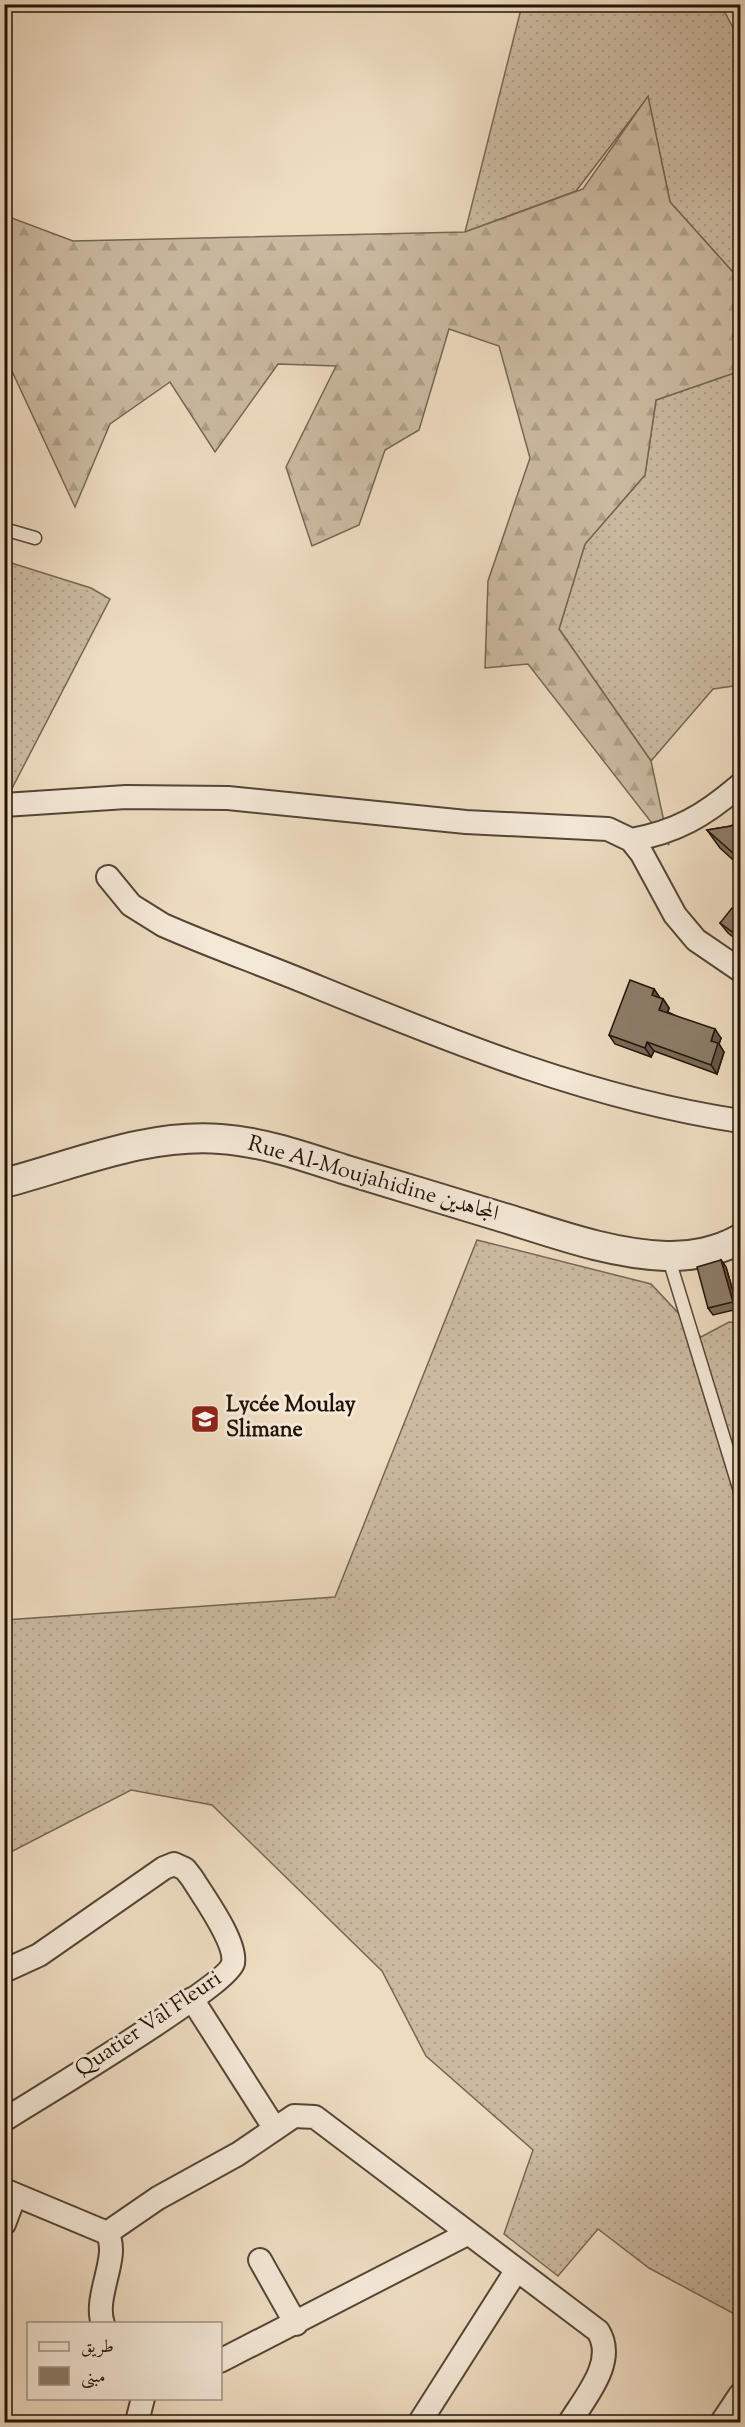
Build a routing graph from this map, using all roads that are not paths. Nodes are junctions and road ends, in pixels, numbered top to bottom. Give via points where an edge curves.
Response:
1 (4, 529) edge
2 (35, 538) dead end
3 (741, 785) edge
4 (4, 805) edge
5 (631, 840) junction
6 (108, 877) dead end
7 (741, 970) edge
8 (741, 1121) edge
9 (4, 1184) edge
10 (741, 1239) edge
11 (668, 1256) junction
12 (741, 1491) edge
13 (4, 1971) edge
14 (192, 1999) junction
15 (4, 2120) edge
16 (275, 2128) junction
17 (10, 2192) edge
18 (4, 2224) edge
19 (106, 2232) junction
20 (467, 2234) junction
21 (260, 2260) dead end
22 (516, 2271) junction
23 (103, 2322) edge
24 (296, 2324) junction
25 (222, 2360) edge
26 (741, 2395) edge
27 (143, 2400) edge
28 (136, 2422) edge
29 (420, 2422) edge
30 (570, 2422) edge
31 (722, 2422) edge

1 - 2 lane
3 - 5 street via 708,812
4 - 5 street via 126,797 228,798 466,822 592,827 608,829
5 - 7 street via 684,927 696,940
6 - 8 street via 131,905 164,925 480,1053 598,1091
9 - 11 street, Rue Al-Moujahidine المجاهدين via 123,1150 162,1142 218,1138 286,1151 591,1244
10 - 11 street, Rue Al-Moujahidine المجاهدين via 700,1253
11 - 12 lane
13 - 14 street, Quatier Val Fleuri via 39,1955 174,1864 192,1878 229,1941 233,1955 228,1971
14 - 15 street, Quatier Val Fleuri
14 - 16 street
16 - 19 street
16 - 20 street via 301,2115 322,2121
17 - 18 street
17 - 19 street
19 - 23 street via 111,2250 101,2305
20 - 22 street
20 - 24 street
21 - 24 street
22 - 29 street
22 - 30 street via 590,2322 606,2347 604,2361
24 - 25 street
26 - 31 street
27 - 28 street

